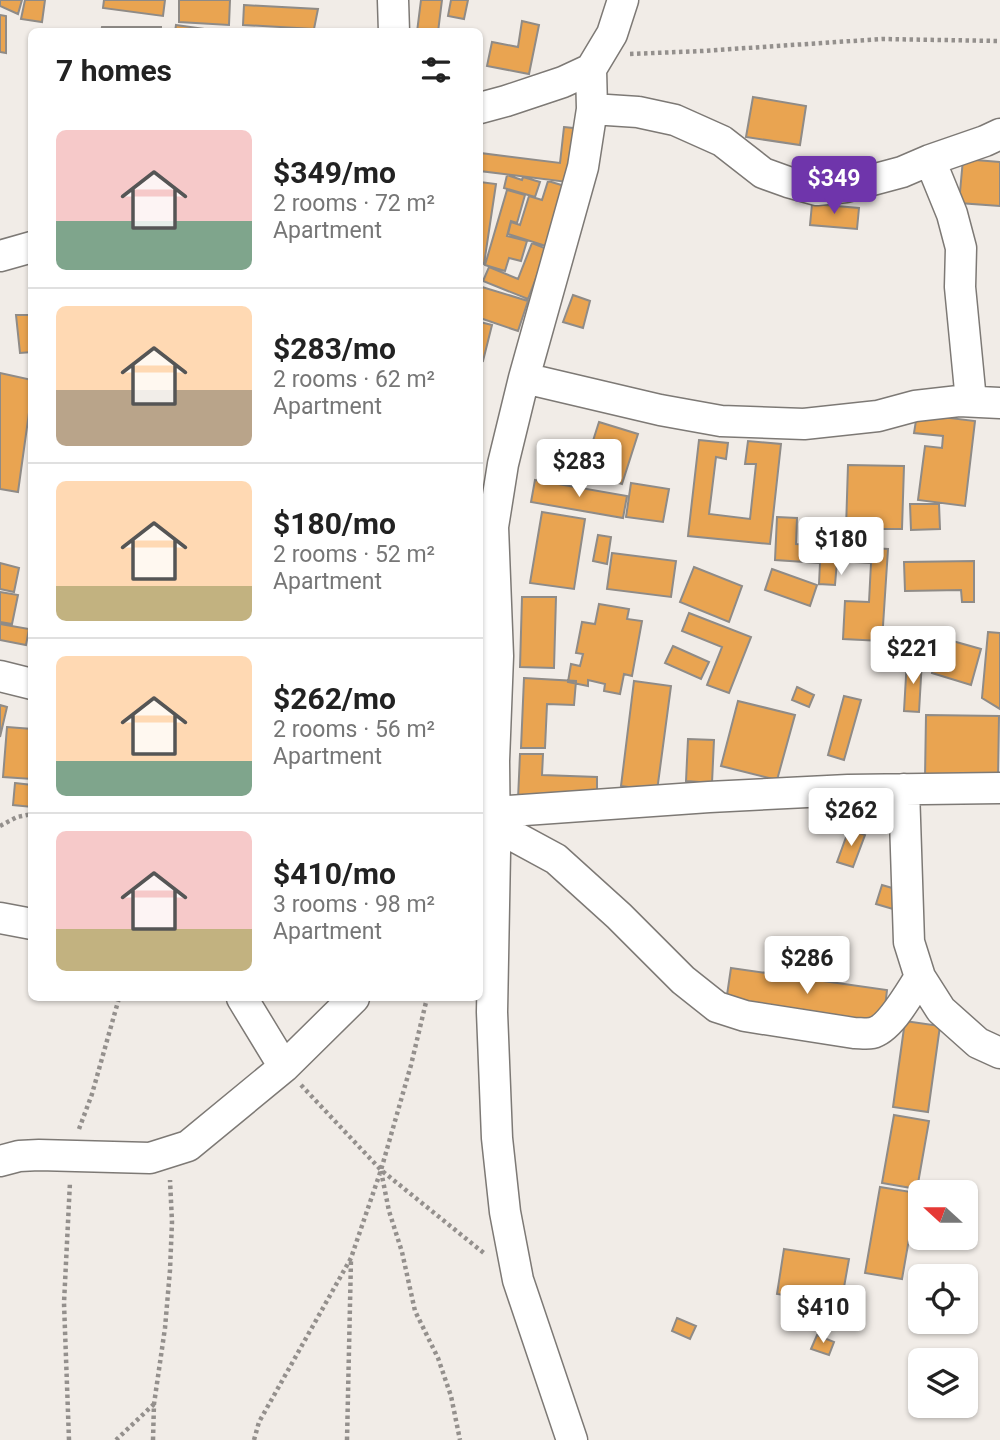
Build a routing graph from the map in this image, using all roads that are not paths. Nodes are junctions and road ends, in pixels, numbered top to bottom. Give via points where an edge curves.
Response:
1 (393, 0) edge
2 (623, 0) edge
3 (394, 28) edge
4 (595, 62) junction
5 (483, 107) edge
6 (592, 109) junction
7 (1000, 134) edge
8 (930, 160) junction
9 (28, 248) edge
10 (0, 256) edge
11 (524, 378) junction
12 (986, 402) edge
13 (0, 676) edge
14 (28, 683) edge
15 (487, 761) edge
16 (1000, 788) edge
17 (904, 789) junction
18 (491, 840) edge
19 (0, 918) edge
20 (28, 924) edge
21 (920, 977) junction
22 (244, 1001) edge
23 (351, 1001) edge
24 (1000, 1053) edge
25 (284, 1067) junction
26 (0, 1161) edge
27 (572, 1440) edge

1 - 3 street
2 - 4 street via 612,34
4 - 5 street via 563,82
4 - 6 street
6 - 8 street via 675,120 722,141 763,173 817,190 846,187
6 - 11 street via 583,167
7 - 8 street
8 - 12 street via 961,248 960,288
9 - 10 street
11 - 12 street via 721,421 804,424 878,416 915,406
11 - 15 street via 493,527 498,656
13 - 14 street
15 - 18 street
16 - 17 street
17 - 18 street via 709,797
17 - 21 street via 909,942
18 - 21 street via 556,859 683,980 717,1007 745,1016 871,1033 883,1028
18 - 27 street via 492,1012 505,1212 518,1280
19 - 20 street
21 - 24 street via 941,1010 978,1043
22 - 25 street
23 - 25 street
25 - 26 street via 188,1146 150,1158 19,1156

